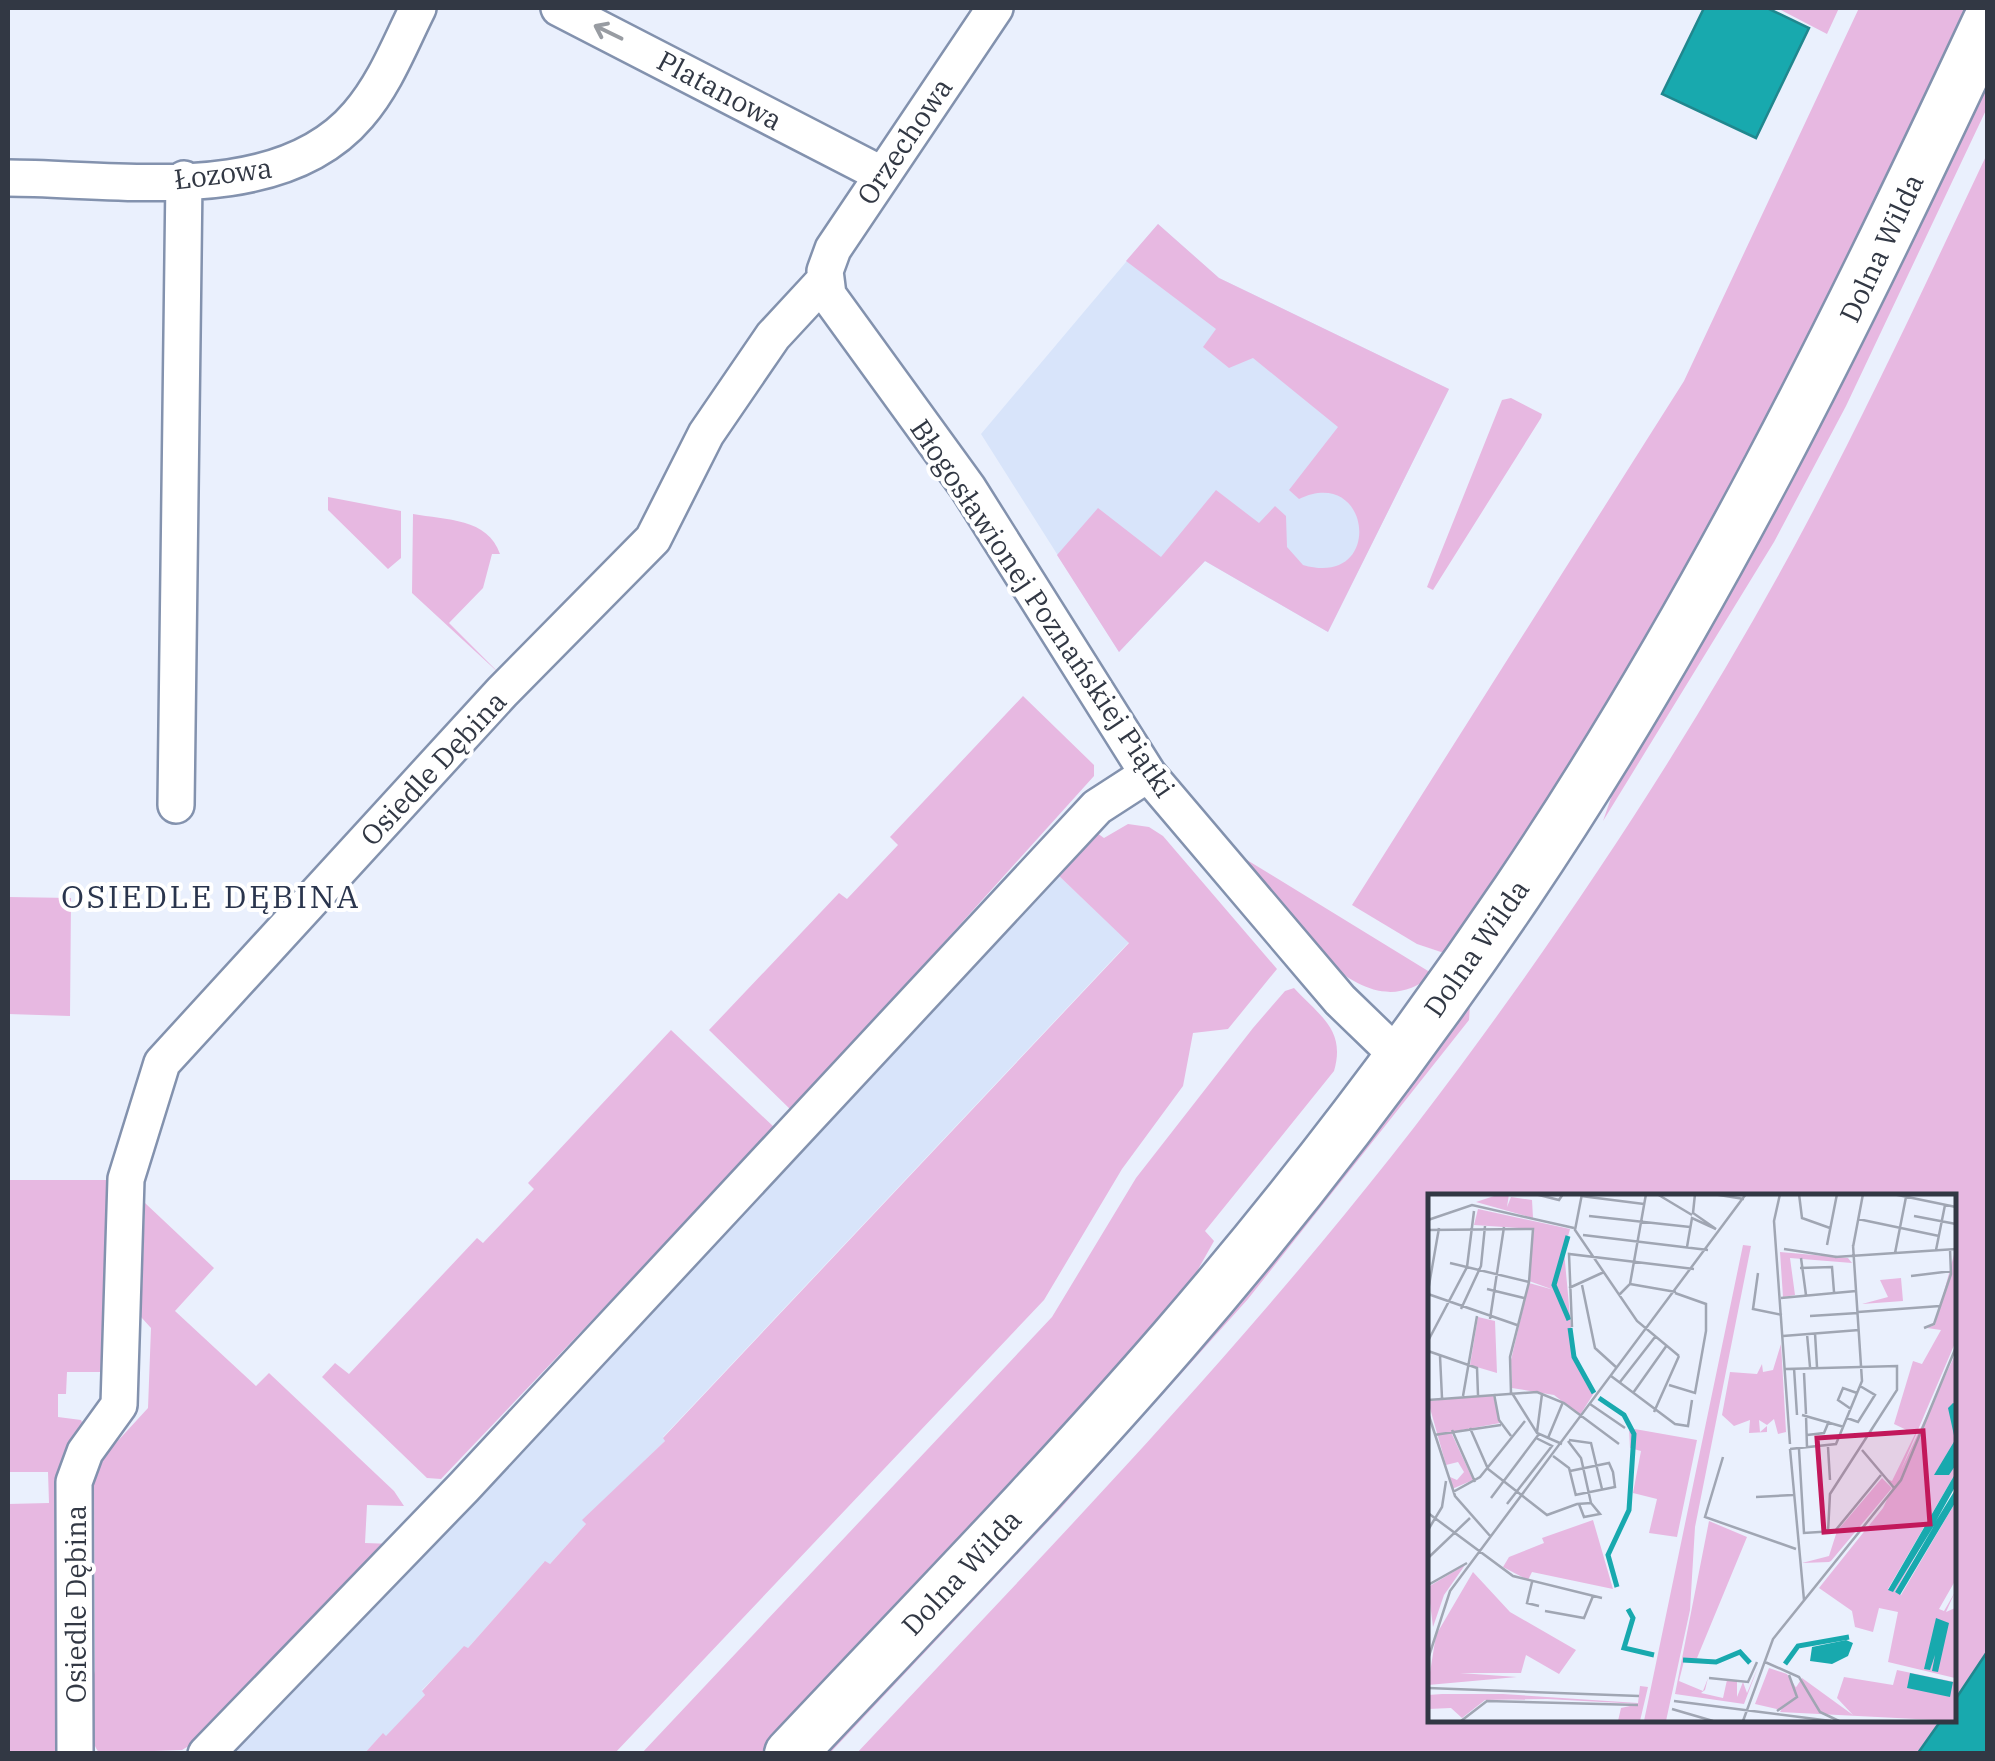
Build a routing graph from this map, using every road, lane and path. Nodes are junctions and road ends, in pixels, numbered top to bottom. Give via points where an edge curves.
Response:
1 (418, 8) edge
2 (559, 8) edge
3 (995, 8) edge
4 (1988, 22) edge
5 (881, 174) junction
6 (8, 178) edge
7 (184, 180) junction
8 (824, 280) junction
9 (1148, 774) junction
10 (176, 805) dead end
11 (1399, 1057) junction
12 (75, 1754) edge
13 (206, 1754) edge
14 (790, 1754) edge

1 - 7 street, Łozowa via 370,99 323,146 270,171
5 -> 2 street, Platanowa
3 - 5 street, Orzechowa
4 - 11 main road, Dolna Wilda via 1824,366 1674,641 1519,889
5 - 8 street, Orzechowa via 834,248
6 - 7 street, Łozowa
7 - 10 street
8 - 9 street, Błogosławionej Poznańskiej Piątki via 839,315 968,488
8 - 12 street, Osiedle Dębina via 774,336 706,434 653,539 502,692 162,1063 126,1179 120,1405 85,1452 74,1482
9 - 11 street, Błogosławionej Poznańskiej Piątki via 1340,1000
9 - 13 street via 1097,807 464,1488
11 - 14 main road, Dolna Wilda via 1176,1338

